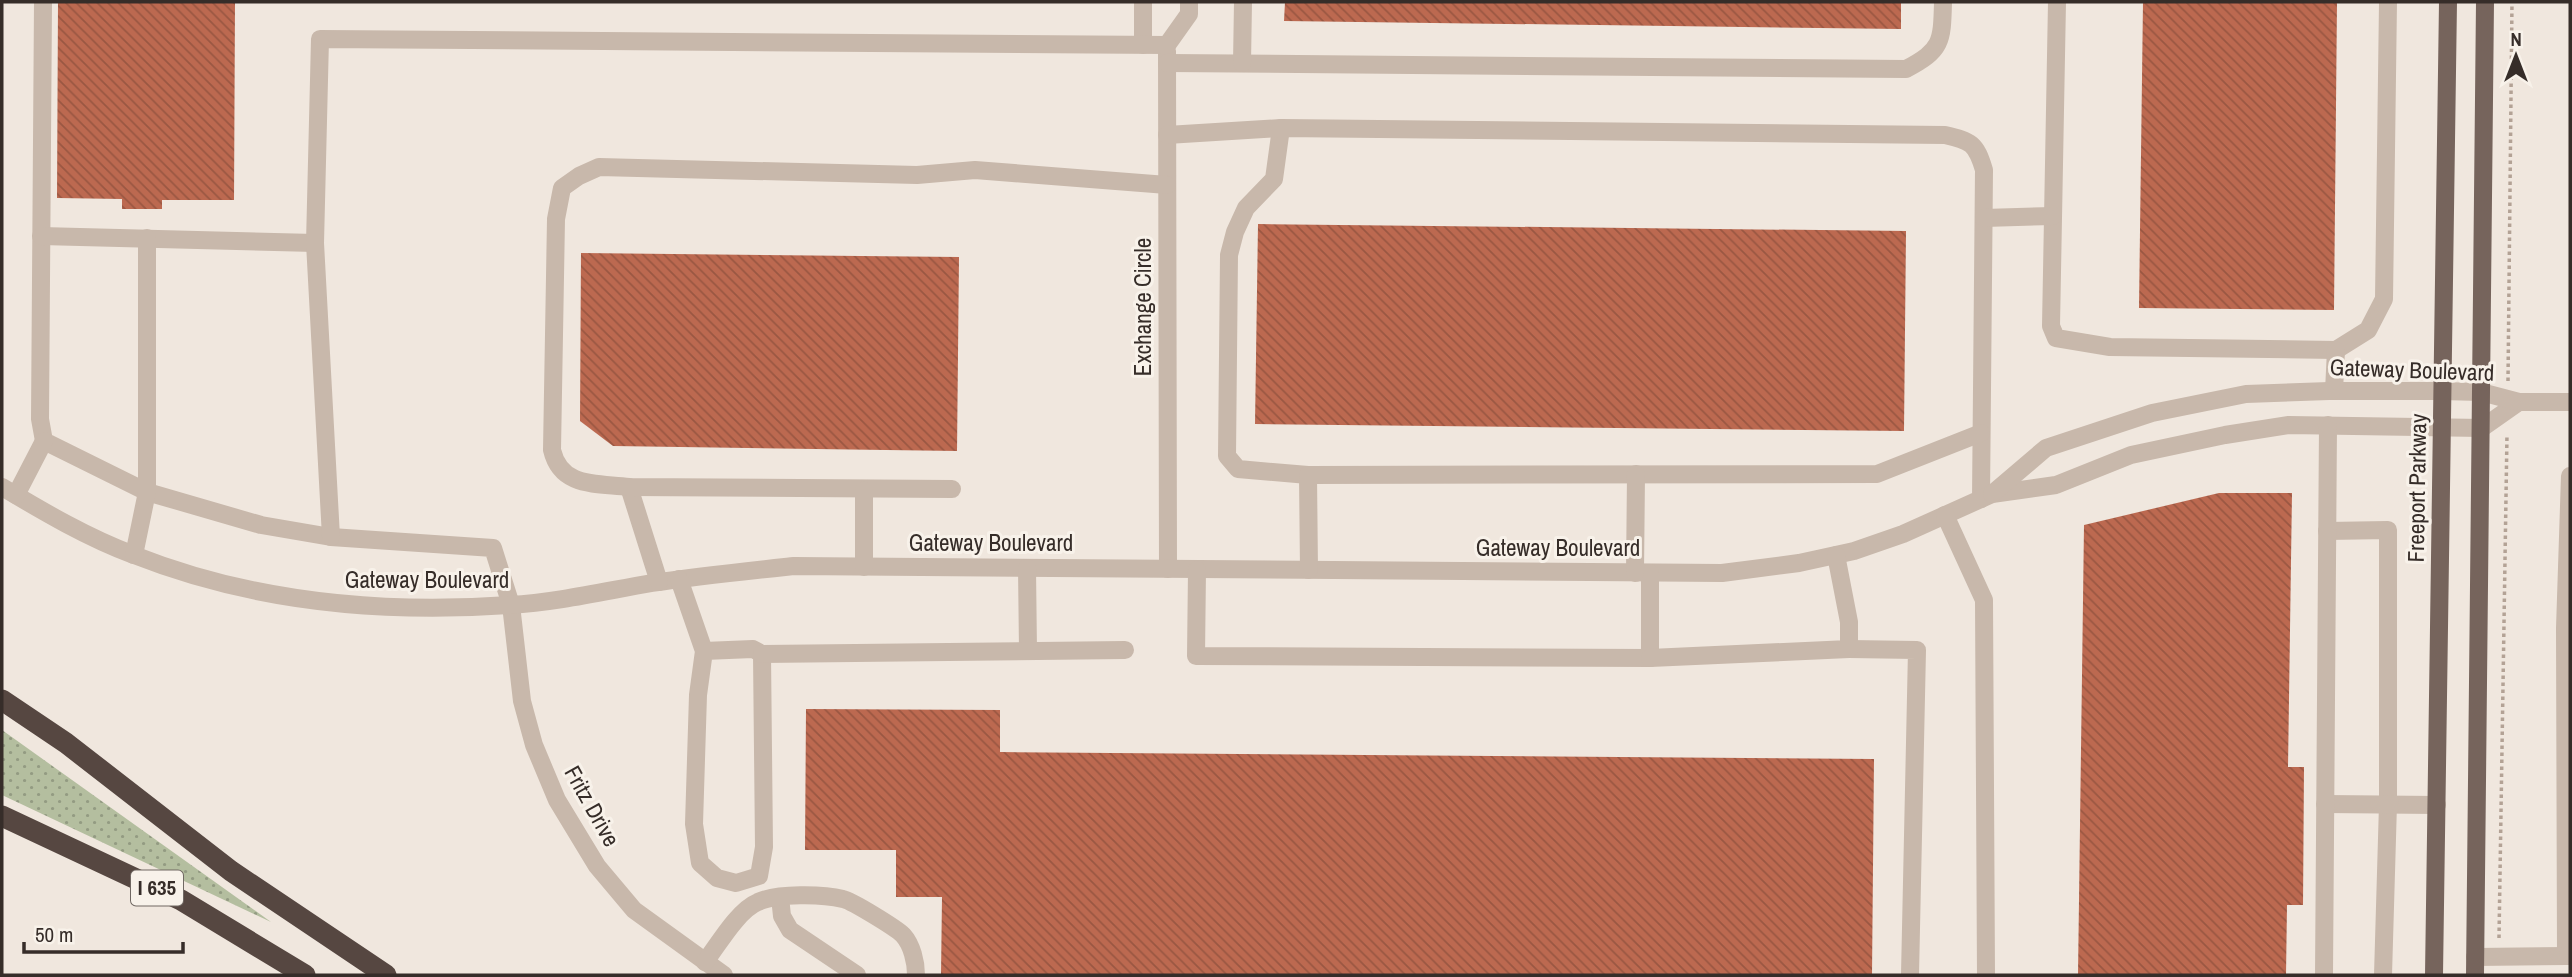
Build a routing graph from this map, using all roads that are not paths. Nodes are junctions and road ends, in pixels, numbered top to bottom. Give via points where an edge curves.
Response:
1 (43, 2) edge
2 (1143, 2) edge
3 (1189, 2) edge
4 (1243, 2) edge
5 (1942, 2) edge
6 (2057, 2) edge
7 (2388, 2) edge
8 (2448, 2) edge
9 (2485, 2) edge
10 (1143, 45) junction
11 (1167, 54) junction
12 (1242, 63) junction
13 (1281, 128) junction
14 (1167, 135) junction
15 (1167, 185) junction
16 (2053, 216) junction
17 (1984, 218) junction
18 (41, 236) junction
19 (147, 238) junction
20 (315, 243) junction
21 (2336, 350) junction
22 (2333, 391) junction
23 (2442, 391) junction
24 (2481, 392) junction
25 (2570, 402) edge
26 (2511, 404) junction
27 (2328, 425) junction
28 (2442, 428) junction
29 (2482, 428) junction
30 (1982, 433) junction
31 (44, 441) junction
32 (1636, 474) junction
33 (1308, 475) junction
34 (2570, 476) edge
35 (629, 487) junction
36 (952, 489) dead end
37 (864, 490) junction
38 (9, 491) edge
39 (147, 492) junction
40 (1987, 496) junction
41 (1945, 515) junction
42 (2327, 531) junction
43 (331, 537) junction
44 (134, 555) junction
45 (1836, 555) junction
46 (864, 567) junction
47 (1027, 568) junction
48 (1168, 569) junction
49 (1197, 569) junction
50 (1309, 570) junction
51 (1643, 573) junction
52 (678, 579) junction
53 (659, 582) junction
54 (511, 605) junction
55 (1849, 649) junction
56 (1125, 650) dead end
57 (704, 651) junction
58 (1028, 651) junction
59 (762, 654) junction
60 (1650, 658) junction
61 (2, 700) edge
62 (2325, 804) junction
63 (2388, 804) junction
64 (2437, 805) junction
65 (2, 816) edge
66 (744, 881) junction
67 (780, 897) junction
68 (752, 905) junction
69 (2568, 956) edge
70 (705, 962) junction
71 (2475, 966) edge
72 (305, 975) edge
73 (386, 975) edge
74 (724, 975) edge
75 (856, 975) edge
76 (916, 975) edge
77 (1910, 975) edge
78 (1986, 975) edge
79 (2323, 975) edge
80 (2383, 975) edge
81 (2434, 975) edge

1 - 18 street
2 - 10 street
3 - 11 street via 1189,14
4 - 12 street
5 - 12 street via 1940,40 1929,56 1906,69
6 - 16 street
7 - 21 street via 2385,299 2368,330
8 - 23 main road, Freeport Parkway
9 - 24 main road
10 - 11 street
10 - 20 street via 320,39
11 - 12 street
11 - 14 street, Exchange Circle
13 - 14 street
13 - 17 street via 1945,135 1967,140 1978,150 1984,170
13 - 33 street via 1274,179 1246,208 1229,255 1227,456 1238,469
14 - 15 street, Exchange Circle
15 - 35 street via 975,170 917,175 599,167 579,176 562,188 556,219 552,450 563,474
15 - 48 street, Exchange Circle
16 - 17 street
16 - 21 street via 2051,326 2056,338 2110,347
17 - 30 street
18 - 19 street
18 - 31 street via 40,419
19 - 20 street
19 - 39 street
20 - 43 street
21 - 22 street
22 - 23 street, Gateway Boulevard
22 - 40 street, Gateway Boulevard via 2246,394 2152,413 2046,447
23 - 24 street, Gateway Boulevard
23 - 28 main road, Freeport Parkway
24 - 26 street, Gateway Boulevard
24 - 29 main road
25 - 26 street
26 - 29 street, Gateway Boulevard
27 - 28 street, Gateway Boulevard
27 - 40 street, Gateway Boulevard via 2289,425 2225,435 2130,455 2056,485
27 - 42 street
28 - 29 street, Gateway Boulevard
28 - 64 main road, Freeport Parkway
29 - 71 main road
30 - 32 street via 1877,474
30 - 40 street
31 - 38 street
31 - 39 street
32 - 33 street
32 - 51 street
33 - 50 street
34 - 69 street via 2565,628
35 - 37 street
35 - 53 street
36 - 37 street
37 - 46 street
38 - 44 street, Gateway Boulevard
39 - 43 street via 261,525
39 - 44 street
40 - 41 street, Gateway Boulevard
41 - 45 street, Gateway Boulevard
41 - 78 street via 1984,600
42 - 62 street
42 - 63 street via 2388,530
43 - 54 street, Fritz Drive via 493,548
44 - 54 street, Gateway Boulevard via 236,587 331,604 399,609
45 - 51 street, Gateway Boulevard via 1722,573
45 - 55 street via 1849,622
46 - 47 street, Gateway Boulevard
46 - 52 street, Gateway Boulevard via 794,566
47 - 48 street, Gateway Boulevard
47 - 58 street
48 - 49 street, Gateway Boulevard
49 - 50 street, Gateway Boulevard
49 - 60 street via 1196,656
50 - 51 street, Gateway Boulevard
51 - 60 street
52 - 53 street, Gateway Boulevard
52 - 57 street
53 - 54 street, Gateway Boulevard
54 - 70 street, Fritz Drive via 522,701 557,800 597,866 634,910
55 - 60 street
55 - 77 street via 1917,650
56 - 58 street
57 - 59 street via 752,649
57 - 66 street via 694,824 700,863 717,878
58 - 59 street
59 - 66 street via 764,847 759,876
61 - 73 highway via 66,743 231,871
62 - 63 street
62 - 79 street
63 - 64 street
63 - 80 street
64 - 81 main road, Freeport Parkway
65 - 72 highway, I 635 via 181,900
66 - 68 street
67 - 68 street
67 - 75 street via 782,916 790,930
67 - 76 street via 847,900 903,935 913,954
68 - 70 street
69 - 71 street via 2499,957
70 - 74 street, Fritz Drive

